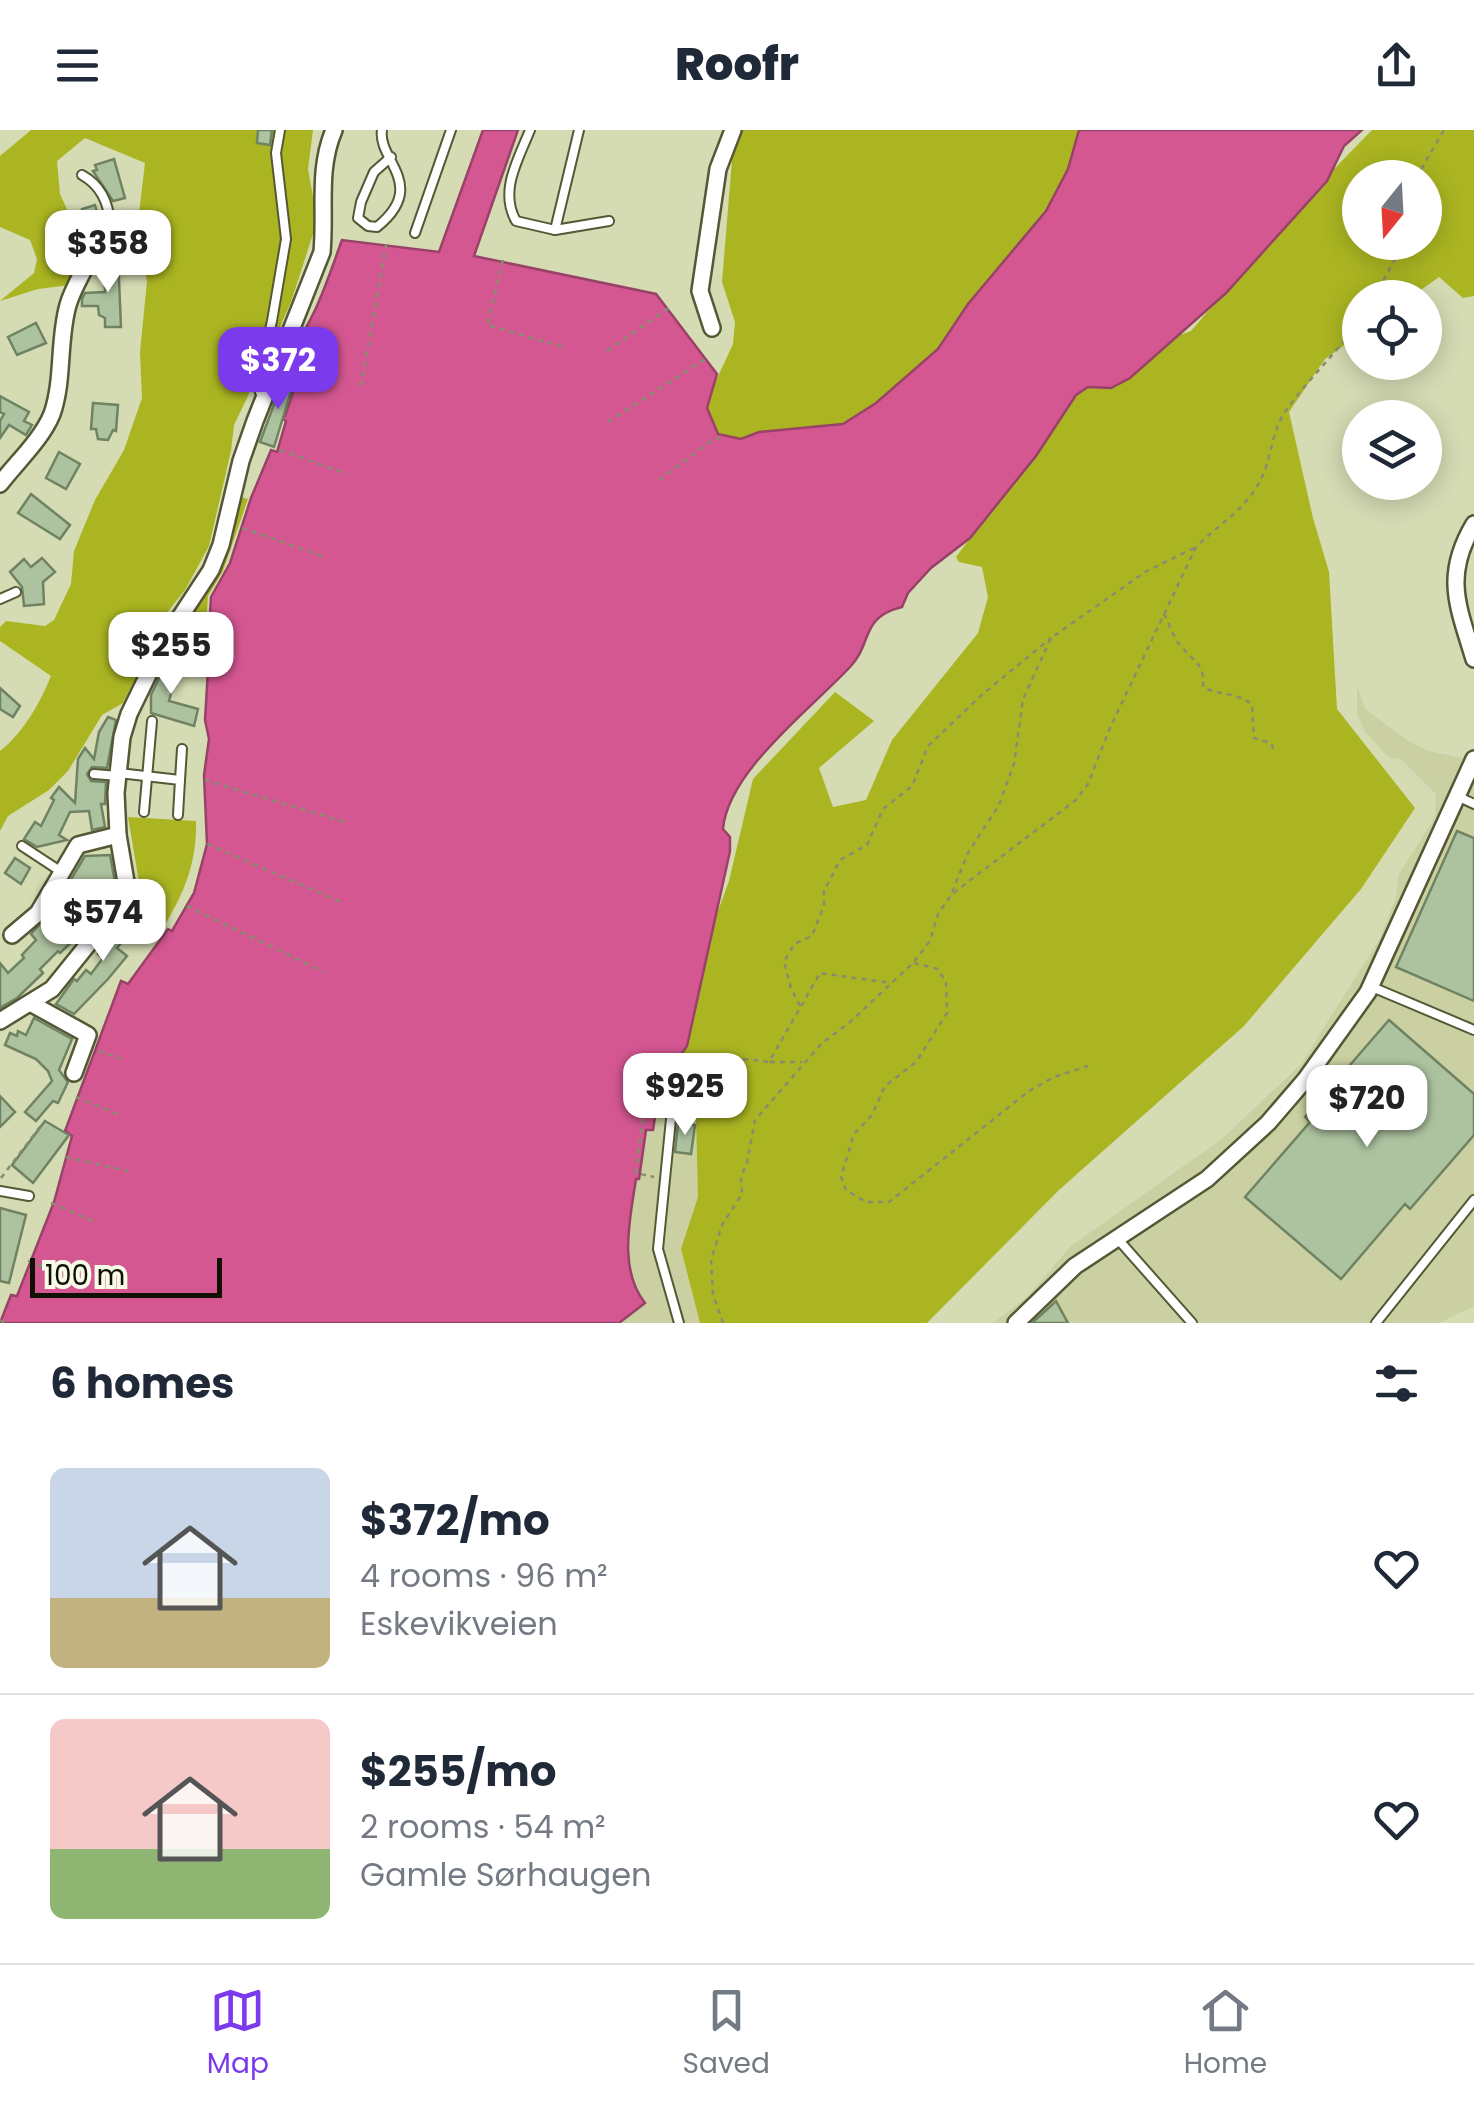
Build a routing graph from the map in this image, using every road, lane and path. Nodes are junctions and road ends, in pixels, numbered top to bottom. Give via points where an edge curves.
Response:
1 (280, 130) edge
2 (334, 130) edge
3 (381, 130) edge
4 (450, 130) edge
5 (530, 130) edge
6 (579, 130) edge
7 (733, 130) edge
8 (1444, 130) edge
9 (392, 157) junction
10 (1426, 160) edge
11 (82, 175) dead end
12 (609, 221) dead end
13 (555, 230) junction
14 (415, 233) dead end
15 (95, 240) joint
16 (386, 245) dead end
17 (503, 260) dead end
18 (670, 308) dead end
19 (712, 328) dead end
20 (1342, 346) edge
21 (566, 348) dead end
22 (607, 351) dead end
23 (705, 359) dead end
24 (361, 386) dead end
25 (263, 399) junction
26 (608, 422) dead end
27 (724, 436) dead end
28 (280, 450) dead end
29 (346, 474) dead end
30 (659, 480) dead end
31 (0, 484) edge
32 (1474, 524) edge
33 (240, 527) dead end
34 (1196, 547) junction
35 (326, 557) dead end
36 (16, 592) dead end
37 (0, 600) edge
38 (1164, 612) junction
39 (1051, 638) junction
40 (1474, 659) edge
41 (152, 721) dead end
42 (182, 749) dead end
43 (1274, 750) dead end
44 (1474, 760) edge
45 (94, 774) dead end
46 (118, 774) junction
47 (147, 776) junction
48 (180, 780) junction
49 (206, 780) dead end
50 (1466, 800) edge
51 (144, 812) dead end
52 (178, 815) dead end
53 (348, 822) dead end
54 (118, 835) junction
55 (207, 844) dead end
56 (22, 846) dead end
57 (63, 873) junction
58 (952, 894) junction
59 (341, 902) dead end
60 (187, 906) dead end
61 (12, 934) dead end
62 (913, 963) junction
63 (324, 972) dead end
64 (893, 983) junction
65 (1371, 986) junction
66 (32, 1004) junction
67 (800, 1006) junction
68 (0, 1021) edge
69 (1474, 1030) edge
70 (94, 1049) dead end
71 (122, 1059) dead end
72 (650, 1059) dead end
73 (629, 1061) dead end
74 (768, 1062) junction
75 (803, 1062) junction
76 (1088, 1066) dead end
77 (74, 1073) dead end
78 (648, 1085) junction
79 (76, 1097) dead end
80 (672, 1109) joint
81 (120, 1114) dead end
82 (42, 1124) dead end
83 (66, 1157) dead end
84 (128, 1171) dead end
85 (665, 1179) junction
86 (0, 1191) edge
87 (29, 1196) dead end
88 (1474, 1200) edge
89 (51, 1203) dead end
90 (94, 1221) dead end
91 (1116, 1237) junction
92 (28, 1262) dead end
93 (70, 1276) dead end
94 (679, 1323) edge
95 (723, 1323) edge
96 (1016, 1323) edge
97 (1192, 1323) edge
98 (1376, 1323) edge

1 - 25 lane via 276,153 286,239 257,385
2 - 25 street via 322,170 322,252
3 - 9 lane
4 - 14 lane
5 - 13 lane via 506,204 516,221
6 - 13 lane
7 - 19 street via 718,169 700,291
8 - 10 path
9 - 9 lane via 398,196 386,220 368,226 358,218 360,202 374,172
11 - 15 lane via 104,194 110,212 110,225
12 - 13 lane
15 - 31 street via 64,321 54,409
16 - 24 path
17 - 21 path via 487,325
18 - 22 path
20 - 34 path via 1283,413 1262,478 1243,509
23 - 26 path
25 - 46 street via 221,544 129,714
27 - 30 path
28 - 29 path
32 - 40 street via 1453,582
33 - 35 path
34 - 38 path
34 - 39 path via 1145,572
36 - 37 lane
38 - 43 path via 1179,644 1195,657 1203,687 1252,705 1254,738
38 - 58 path via 1076,800
39 - 58 path via 1022,699 1014,764 1000,805 968,853
39 - 67 path via 928,746 912,786 883,808 867,845 840,860 812,936 794,944 784,962
41 - 47 lane
42 - 48 lane
44 - 50 street
45 - 46 lane
46 - 47 lane
46 - 54 street
47 - 48 lane
47 - 51 lane
48 - 52 lane
49 - 53 path
50 - 65 street
54 - 57 street via 78,845
54 - 66 street via 123,901 70,970
55 - 59 path
56 - 57 lane
57 - 61 street via 38,913
58 - 62 path
60 - 63 path
62 - 64 path
62 - 76 path via 938,969 946,983 947,1013 916,1062 886,1086 854,1134 842,1177 846,1190 866,1202 888,1202 906,1191 1029,1091
64 - 67 path via 820,973
64 - 75 path
65 - 69 lane
65 - 91 street via 1268,1123 1207,1179
66 - 68 street
66 - 77 street via 88,1035
67 - 74 path
70 - 71 path
72 - 78 path
73 - 78 path via 626,1082
74 - 75 path
74 - 80 path via 732,1058 702,1070
75 - 95 path via 755,1120 742,1194 714,1248 711,1283
78 - 85 path via 636,1173
79 - 81 path
80 - 85 lane
82 - 86 path via 1,1175
83 - 84 path
85 - 94 lane via 658,1248
86 - 87 lane
88 - 98 lane
89 - 90 path
91 - 96 street
91 - 97 lane
92 - 93 path

